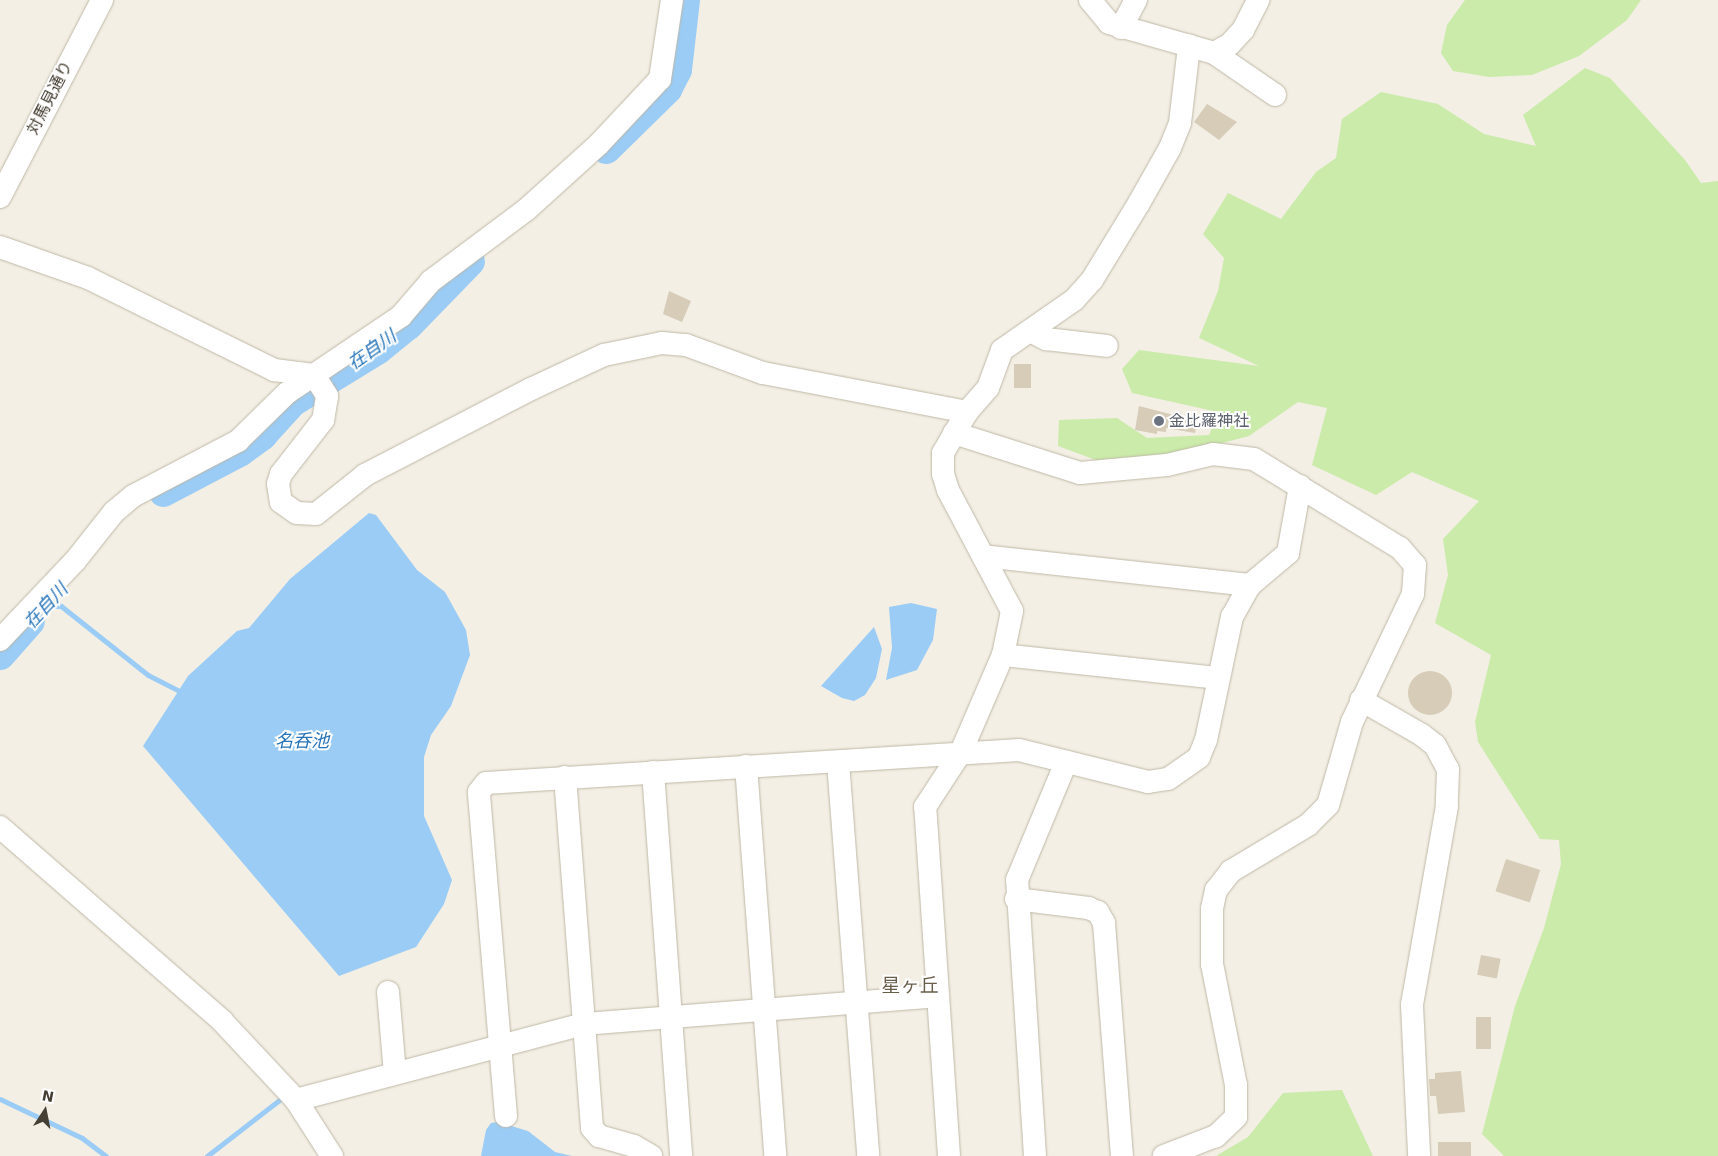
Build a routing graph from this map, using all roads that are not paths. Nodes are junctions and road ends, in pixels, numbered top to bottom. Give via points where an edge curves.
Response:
1 (102, 0) edge
2 (672, 0) edge
3 (1090, 0) edge
4 (1136, 0) edge
5 (1258, 0) edge
6 (1121, 28) junction
7 (1189, 46) junction
8 (1214, 53) junction
9 (1275, 95) dead end
10 (0, 197) edge
11 (0, 247) edge
12 (1030, 331) junction
13 (1107, 346) dead end
14 (314, 375) junction
15 (967, 412) junction
16 (954, 433) junction
17 (1300, 486) junction
18 (983, 556) junction
19 (1250, 586) junction
20 (0, 640) edge
21 (1004, 655) junction
22 (1218, 678) junction
23 (1361, 700) junction
24 (961, 752) junction
25 (838, 762) junction
26 (1066, 762) junction
27 (746, 766) junction
28 (653, 772) junction
29 (565, 777) junction
30 (0, 827) edge
31 (1016, 899) junction
32 (389, 992) dead end
33 (938, 996) junction
34 (857, 1002) junction
35 (764, 1009) junction
36 (671, 1016) junction
37 (584, 1024) junction
38 (499, 1044) junction
39 (395, 1073) junction
40 (296, 1100) junction
41 (506, 1116) dead end
42 (332, 1156) edge
43 (651, 1156) edge
44 (681, 1156) edge
45 (775, 1156) edge
46 (868, 1156) edge
47 (949, 1156) edge
48 (1035, 1156) edge
49 (1122, 1156) edge
50 (1164, 1156) edge
51 (1419, 1156) edge

1 - 10 street, 対馬見通り
2 - 14 street via 660,79 599,144 526,210 431,281 400,316
3 - 6 street via 1100,15
4 - 6 street
5 - 8 street via 1242,30 1230,44
6 - 7 street
7 - 8 street
7 - 12 street via 1185,97 1170,148 1092,280 1074,300
8 - 9 street
11 - 14 street via 88,278 274,370
12 - 13 street via 1046,339
12 - 15 street via 1002,350 988,388
14 - 15 street via 327,396 323,420 281,474 278,484 281,502 297,513 316,514 365,476 531,389 604,355 662,342 686,345 763,373
14 - 20 street via 287,393 238,441 133,496 114,512 75,561
15 - 16 street
16 - 17 street via 1080,473 1235,453 1254,459
16 - 18 street via 943,453 943,474
17 - 19 street via 1288,553
17 - 23 street via 1400,548 1414,565 1413,594
18 - 19 street
18 - 21 street via 1012,611
19 - 22 street via 1232,617
21 - 22 street
21 - 24 street
22 - 26 street via 1206,740 1199,757 1185,770 1148,782
23 - 50 street via 1328,805 1308,825 1231,871 1216,890 1212,909 1212,964 1236,1085 1236,1117 1216,1136
23 - 51 street via 1435,745 1448,769 1447,806 1412,1014
24 - 25 street
24 - 26 street via 1019,750
24 - 33 street via 925,807
25 - 27 street
25 - 34 street
26 - 31 street via 1017,880
27 - 28 street
27 - 35 street
28 - 29 street
28 - 36 street
29 - 37 street
29 - 38 street via 486,783 479,792
30 - 40 street via 222,1021
31 - 48 street
31 - 49 street via 1088,908 1098,912 1104,923
32 - 39 street
33 - 34 street
33 - 47 street
34 - 35 street
34 - 46 street
35 - 36 street
35 - 45 street
36 - 37 street
36 - 44 street
37 - 38 street
37 - 43 street via 592,1128 599,1136 634,1146
38 - 39 street
38 - 41 street
39 - 40 street
40 - 42 street

